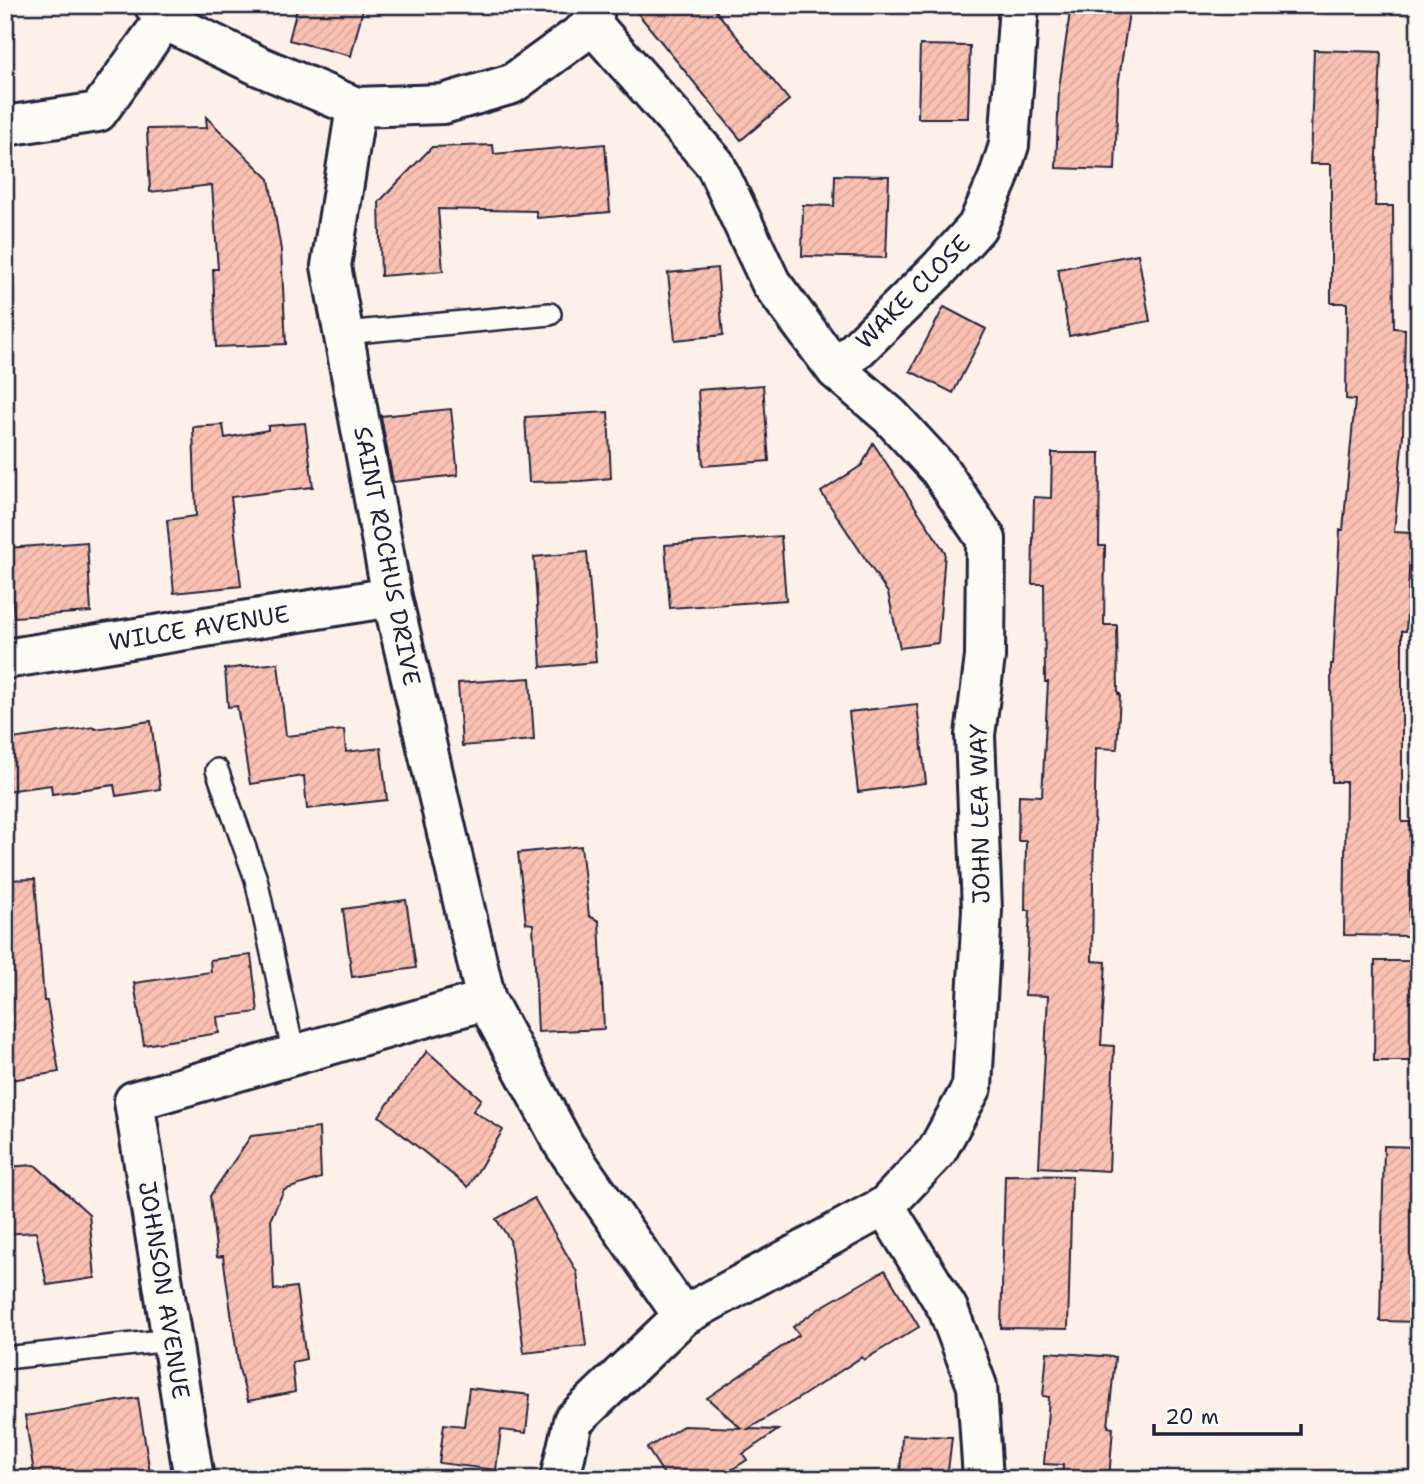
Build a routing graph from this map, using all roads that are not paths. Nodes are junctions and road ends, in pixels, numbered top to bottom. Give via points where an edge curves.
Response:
1 (1019, 5) edge
2 (158, 13) edge
3 (594, 15) edge
4 (356, 107) junction
5 (5, 126) edge
6 (550, 314) dead end
7 (344, 333) junction
8 (836, 370) junction
9 (392, 597) junction
10 (5, 659) edge
11 (217, 770) dead end
12 (486, 1000) junction
13 (294, 1055) junction
14 (885, 1206) junction
15 (683, 1317) junction
16 (172, 1340) junction
17 (5, 1358) edge
18 (194, 1479) edge
19 (560, 1479) edge
20 (984, 1479) edge

1 - 8 street, WAKE CLOSE via 1009,145 977,227
2 - 4 street via 259,66
2 - 5 street via 98,112
3 - 4 street via 512,85 443,104
3 - 8 street, JOHN LEA WAY via 715,164 771,283
4 - 7 street, SAINT ROCHUS DRIVE via 331,266
6 - 7 lane
7 - 9 street, SAINT ROCHUS DRIVE
8 - 14 street, JOHN LEA WAY via 890,416 939,469 985,539 985,657 975,735 982,910 972,1087 937,1151
9 - 10 street, WILCE AVENUE
9 - 12 street, SAINT ROCHUS DRIVE
11 - 13 lane via 256,879
12 - 13 street
12 - 15 street, SAINT ROCHUS DRIVE via 564,1145
13 - 16 street, JOHNSON AVENUE via 134,1101
14 - 15 street, JOHN LEA WAY
14 - 20 street via 948,1308 977,1386
15 - 19 street, JOHN LEA WAY via 573,1421
16 - 17 lane
16 - 18 street, JOHNSON AVENUE

